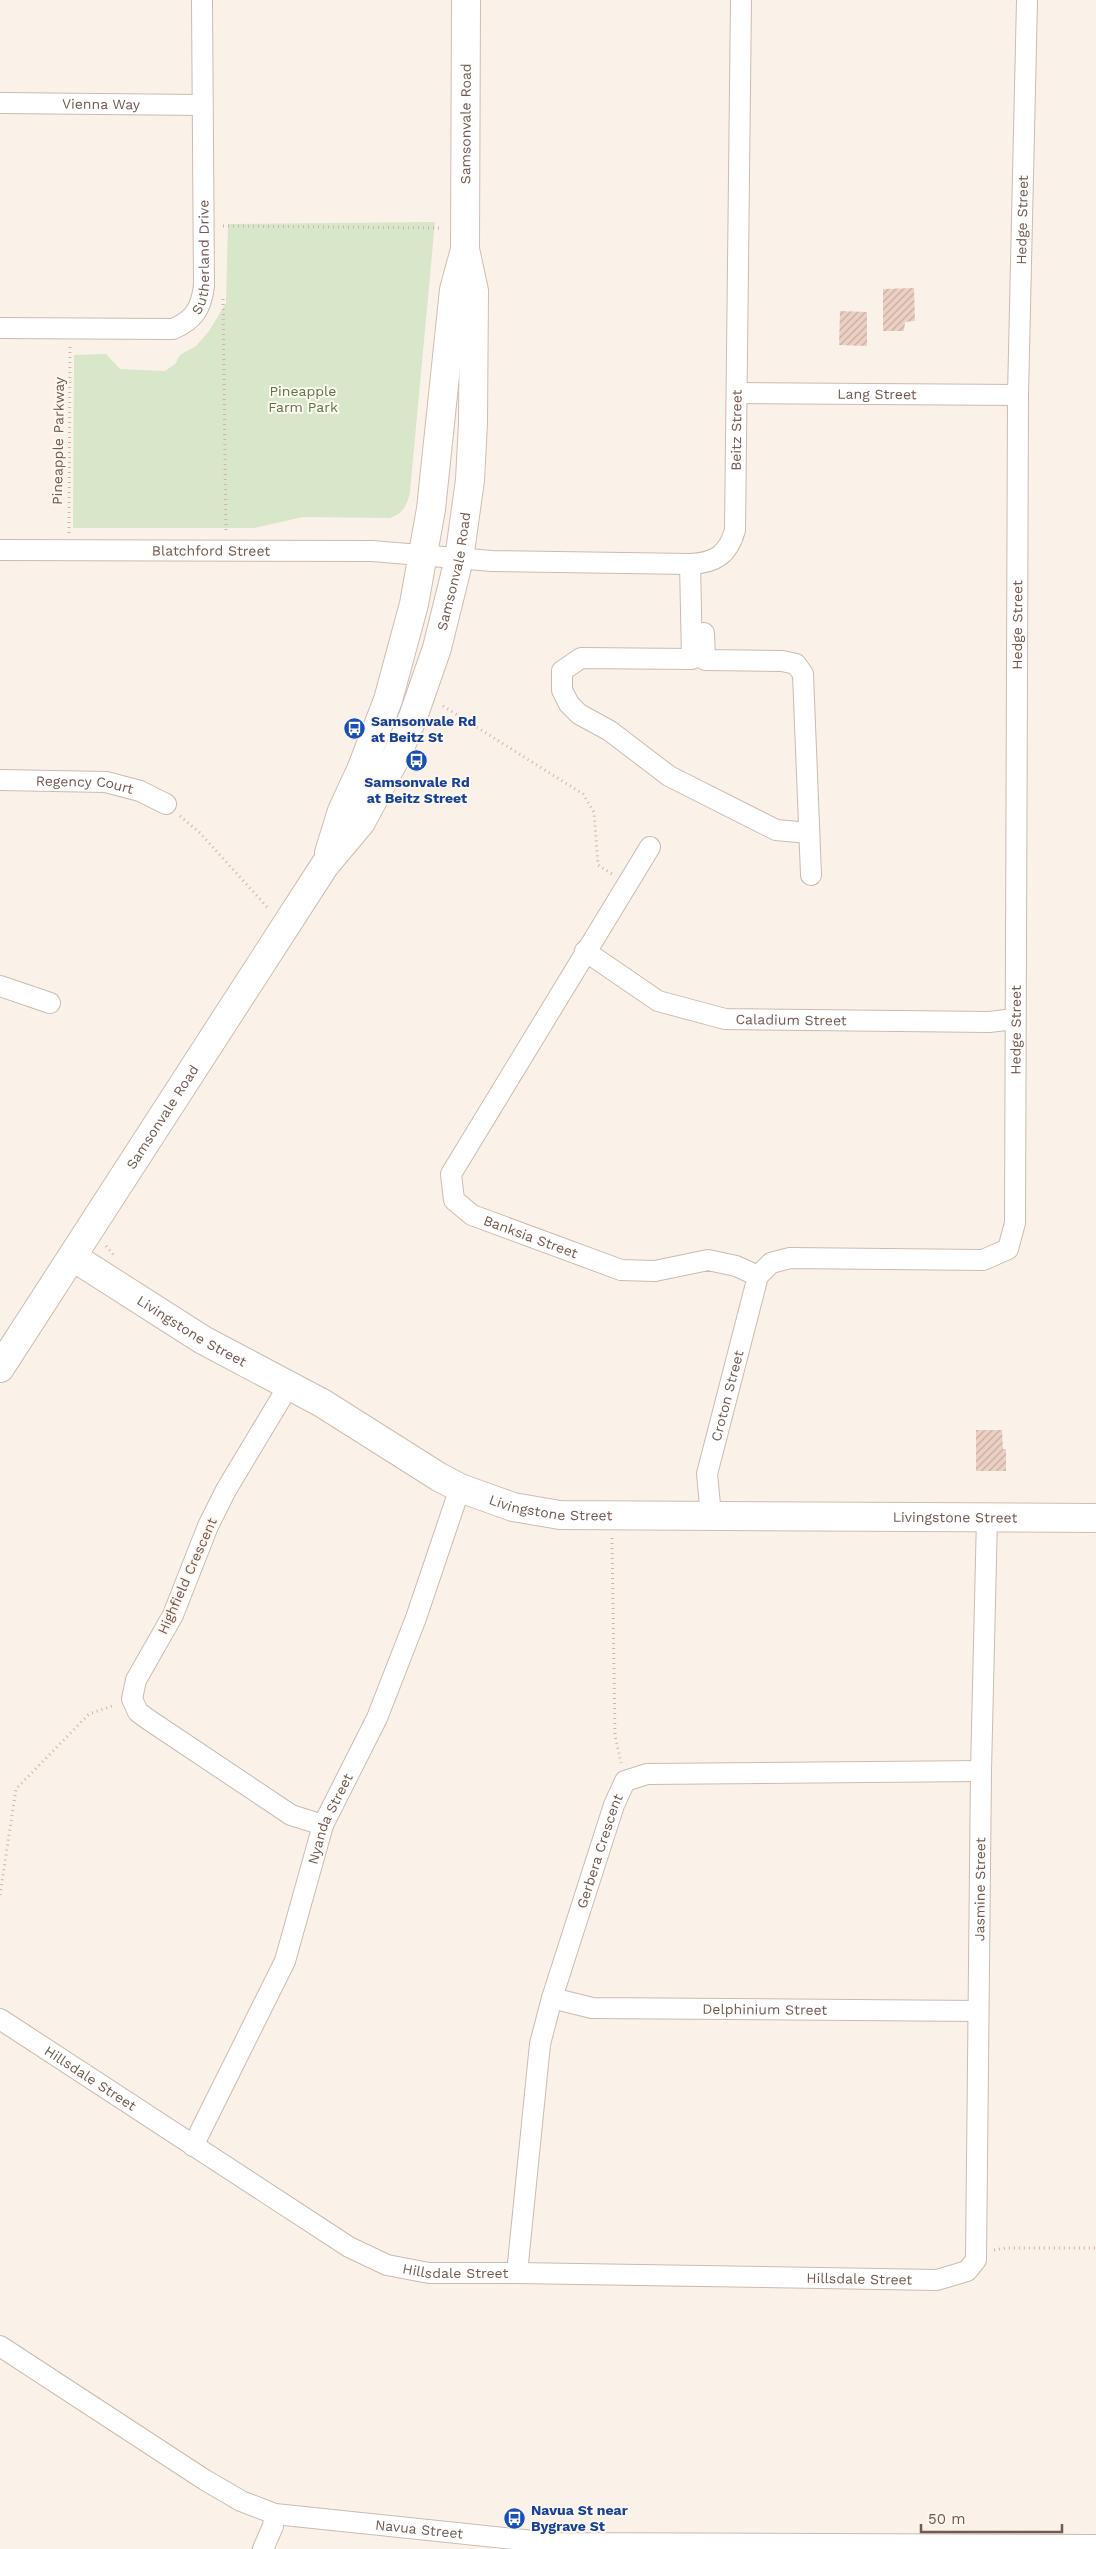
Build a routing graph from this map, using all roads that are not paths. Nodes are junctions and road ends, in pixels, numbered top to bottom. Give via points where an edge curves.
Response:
1 (202, 0) edge
2 (466, 0) edge
3 (741, 0) edge
4 (1026, 0) edge
5 (0, 103) edge
6 (202, 105) junction
7 (465, 249) junction
8 (0, 328) edge
9 (737, 393) junction
10 (1018, 395) junction
11 (0, 550) edge
12 (424, 555) junction
13 (459, 559) junction
14 (696, 564) junction
15 (0, 780) edge
16 (166, 804) road end
17 (809, 833) junction
18 (650, 847) dead end
19 (325, 865) junction
20 (811, 875) dead end
21 (585, 951) junction
22 (0, 986) edge
23 (50, 1003) dead end
24 (1015, 1019) junction
25 (73, 1257) junction
26 (758, 1276) junction
27 (0, 1368) edge
28 (289, 1385) junction
29 (460, 1488) junction
30 (711, 1516) junction
31 (987, 1517) junction
32 (1096, 1518) edge
33 (981, 1771) junction
34 (323, 1826) junction
35 (552, 1998) junction
36 (978, 2011) junction
37 (0, 2019) edge
38 (193, 2146) junction
39 (983, 2255) joint
40 (517, 2273) junction
41 (0, 2346) edge
42 (275, 2514) junction
43 (1096, 2545) edge
44 (960, 2546) edge
45 (263, 2549) edge

1 - 6 street, Sutherland Drive
2 - 7 main road, Samsonvale Road
3 - 9 street, Beitz Street
4 - 10 street, Hedge Street
5 - 6 street, Vienna Way
6 - 8 street, Sutherland Drive via 204,286 196,315 173,329
7 - 12 main road, Samsonvale Road via 454,290
7 - 13 main road, Samsonvale Road via 474,291 473,422 470,480
9 - 10 street, Lang Street
9 - 14 street, Beitz Street via 735,530 723,555
10 - 24 street, Hedge Street
11 - 12 street, Blatchford Street via 372,551
12 - 13 street, Beitz Street
12 - 19 main road, Samsonvale Road via 388,700 342,811
13 - 14 street, Beitz Street
13 - 19 main road, Samsonvale Road via 432,665 396,757 361,822
14 - 17 street via 705,660 782,661 796,664 803,674
14 - 17 street via 692,659 581,658 562,671 562,690 579,714 610,730 670,776 776,830
15 - 16 street, Regency Court via 106,782 140,791
17 - 20 street
18 - 21 street, Banksia Street
19 - 25 main road, Samsonvale Road
21 - 24 street, Caladium Street via 658,1001 725,1019 989,1022
21 - 26 street, Banksia Street via 451,1174 454,1200 472,1215 621,1270 655,1271 708,1260 736,1266
22 - 23 street
24 - 26 street, Hedge Street via 1015,1223 1008,1249 983,1260 790,1258 771,1263
25 - 27 main road, Samsonvale Road
25 - 28 main road, Livingstone Street via 203,1340
26 - 30 street, Croton Street via 707,1474
28 - 29 main road, Livingstone Street
28 - 34 street, Highfield Crescent via 226,1490 208,1526 173,1615 136,1680 132,1699 138,1712 148,1720 291,1815
29 - 30 main road, Livingstone Street via 513,1507 560,1515
29 - 34 street, Nyanda Street via 416,1618 377,1718
30 - 31 main road, Livingstone Street
31 - 32 main road, Livingstone Street
31 - 33 street, Jasmine Street
33 - 35 street, Gerbera Crescent via 647,1774 625,1781 614,1805
33 - 36 street, Jasmine Street
34 - 38 street, Nyanda Street via 284,1961
35 - 36 street, Delphinium Street via 592,2008
35 - 40 street, Gerbera Crescent via 540,2044
36 - 39 street, Jasmine Street
37 - 38 street, Hillsdale Street
38 - 40 street, Hillsdale Street via 349,2247 387,2265 429,2274
39 - 40 street, Hillsdale Street via 967,2271 938,2280
41 - 42 street, Navua Street via 241,2502
42 - 44 street, Navua Street via 552,2543
42 - 45 street
43 - 44 street, Navua Street

